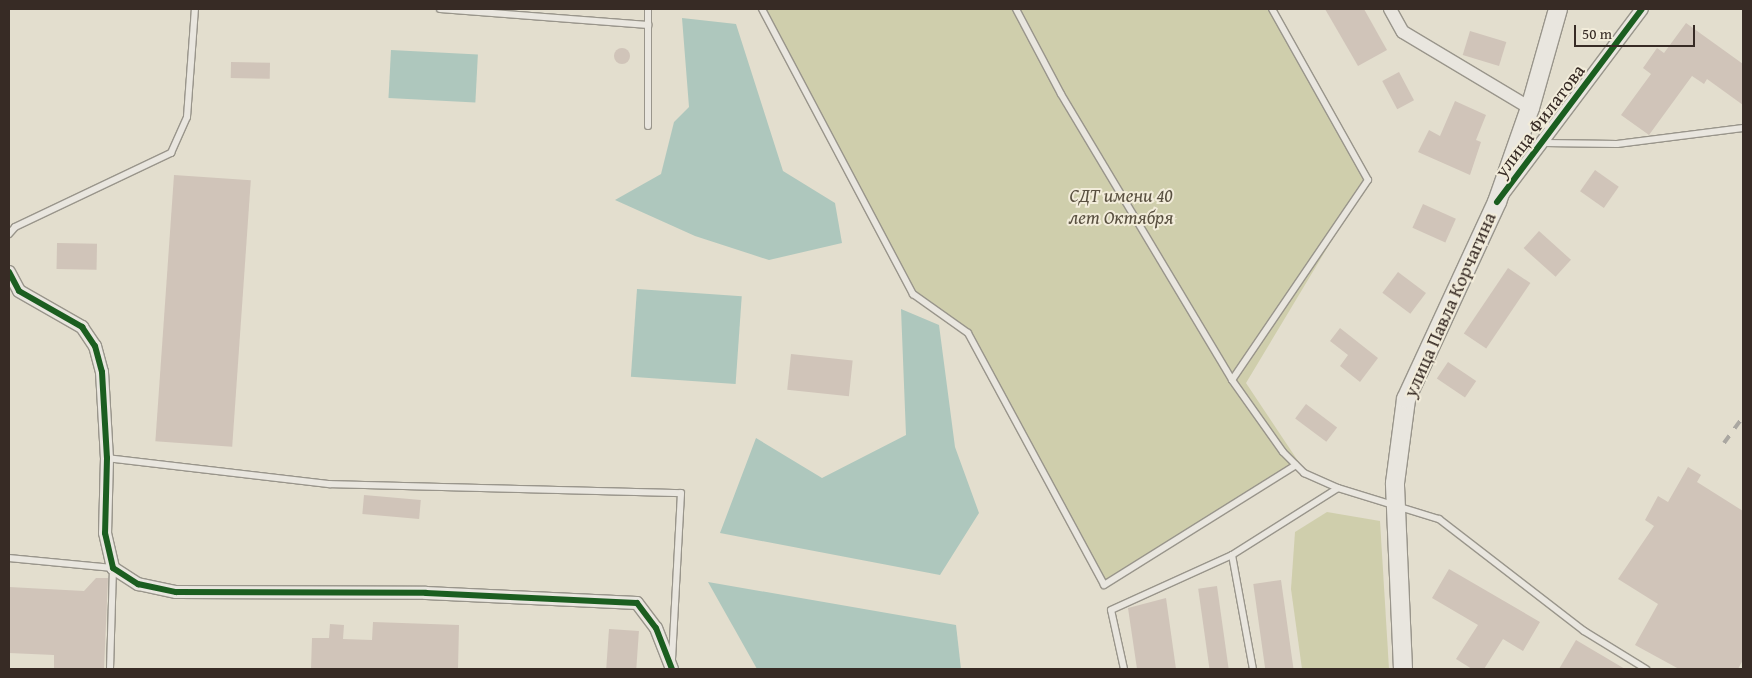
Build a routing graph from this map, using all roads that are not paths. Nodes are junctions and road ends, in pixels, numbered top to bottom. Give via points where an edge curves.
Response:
1 (195, 9) edge
2 (440, 9) edge
3 (648, 9) edge
4 (762, 9) edge
5 (1016, 9) edge
6 (1272, 9) edge
7 (1390, 9) edge
8 (1558, 9) edge
9 (1642, 9) edge
10 (648, 25) junction
11 (1529, 112) junction
12 (648, 126) dead end
13 (1743, 128) edge
14 (1555, 129) junction
15 (1545, 143) junction
16 (1497, 202) junction
17 (9, 234) edge
18 (9, 272) edge
19 (1232, 380) junction
20 (108, 458) junction
21 (1296, 465) junction
22 (1338, 488) junction
23 (1395, 506) junction
24 (1232, 555) junction
25 (9, 558) edge
26 (113, 568) junction
27 (672, 668) edge
28 (110, 669) edge
29 (1124, 669) edge
30 (1253, 669) edge
31 (1403, 669) edge
32 (1646, 669) edge

1 - 17 lane via 187,117 171,153 16,227
2 - 10 lane
3 - 10 lane
4 - 21 lane via 913,294 968,332 1104,585
5 - 19 lane via 1061,94
6 - 19 lane via 1368,180
7 - 11 street via 1402,32
8 - 11 main road, улица Павла Корчагина
9 - 14 street, улица Филатова
10 - 12 lane
11 - 14 lane
11 - 16 main road, улица Павла Корчагина
13 - 15 lane via 1617,144
14 - 15 street, улица Филатова
15 - 16 street, улица Филатова
16 - 23 main road, улица Павла Корчагина via 1406,399
18 - 20 street via 19,291 82,327 95,346 102,372
19 - 21 lane
20 - 26 street via 104,533
20 - 27 lane via 329,484 681,493
21 - 22 lane via 1304,473
22 - 23 lane
22 - 24 lane
23 - 31 main road, улица Павла Корчагина
23 - 32 lane via 1439,519 1584,632
24 - 29 lane via 1111,610
24 - 30 lane
25 - 26 lane
26 - 27 street via 138,584 176,592 426,593 636,603 656,628
26 - 28 lane

